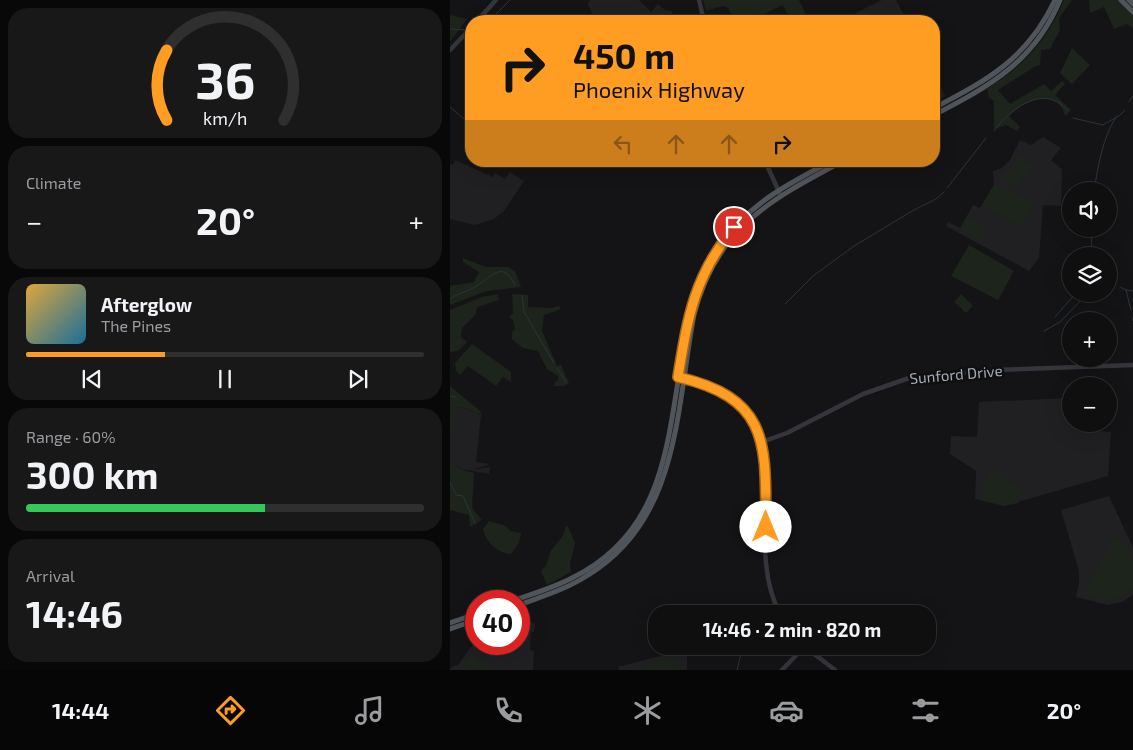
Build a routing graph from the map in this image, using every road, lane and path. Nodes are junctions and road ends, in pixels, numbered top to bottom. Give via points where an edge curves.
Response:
1 (496, 0) edge
2 (700, 0) edge
3 (1054, 0) edge
4 (1060, 0) edge
5 (1121, 0) edge
6 (1129, 0) edge
7 (1133, 4) edge
8 (1133, 12) edge
9 (482, 15) edge
10 (703, 15) edge
11 (465, 34) edge
12 (450, 50) edge
13 (940, 105) edge
14 (940, 112) edge
15 (768, 167) edge
16 (822, 167) edge
17 (831, 167) edge
18 (779, 192) junction
19 (1133, 365) edge
20 (681, 378) junction
21 (762, 442) junction
22 (530, 594) edge
23 (530, 601) edge
24 (777, 605) edge
25 (465, 618) edge
26 (450, 623) edge
27 (465, 624) edge
28 (450, 629) edge
29 (796, 655) edge
30 (815, 655) edge
31 (782, 670) edge
32 (835, 670) edge

1 - 9 street
2 - 10 street
3 - 13 main road via 1036,34 1012,61 988,79
4 - 14 main road via 1043,34 1013,67
5 - 8 main road
6 - 7 main road
11 - 12 street
15 - 18 street
16 - 18 main road
17 - 18 main road
18 - 20 main road via 742,226 711,269 697,304
19 - 21 street, Sunford Drive via 994,370 912,377 863,394 787,433
20 - 21 street via 711,386 733,399 753,420
20 - 22 main road via 661,474 635,526 614,550 583,572
20 - 23 main road via 667,472 640,527 615,556 588,576
21 - 24 street via 768,575
25 - 26 main road
27 - 28 main road
29 - 31 street
30 - 32 street

